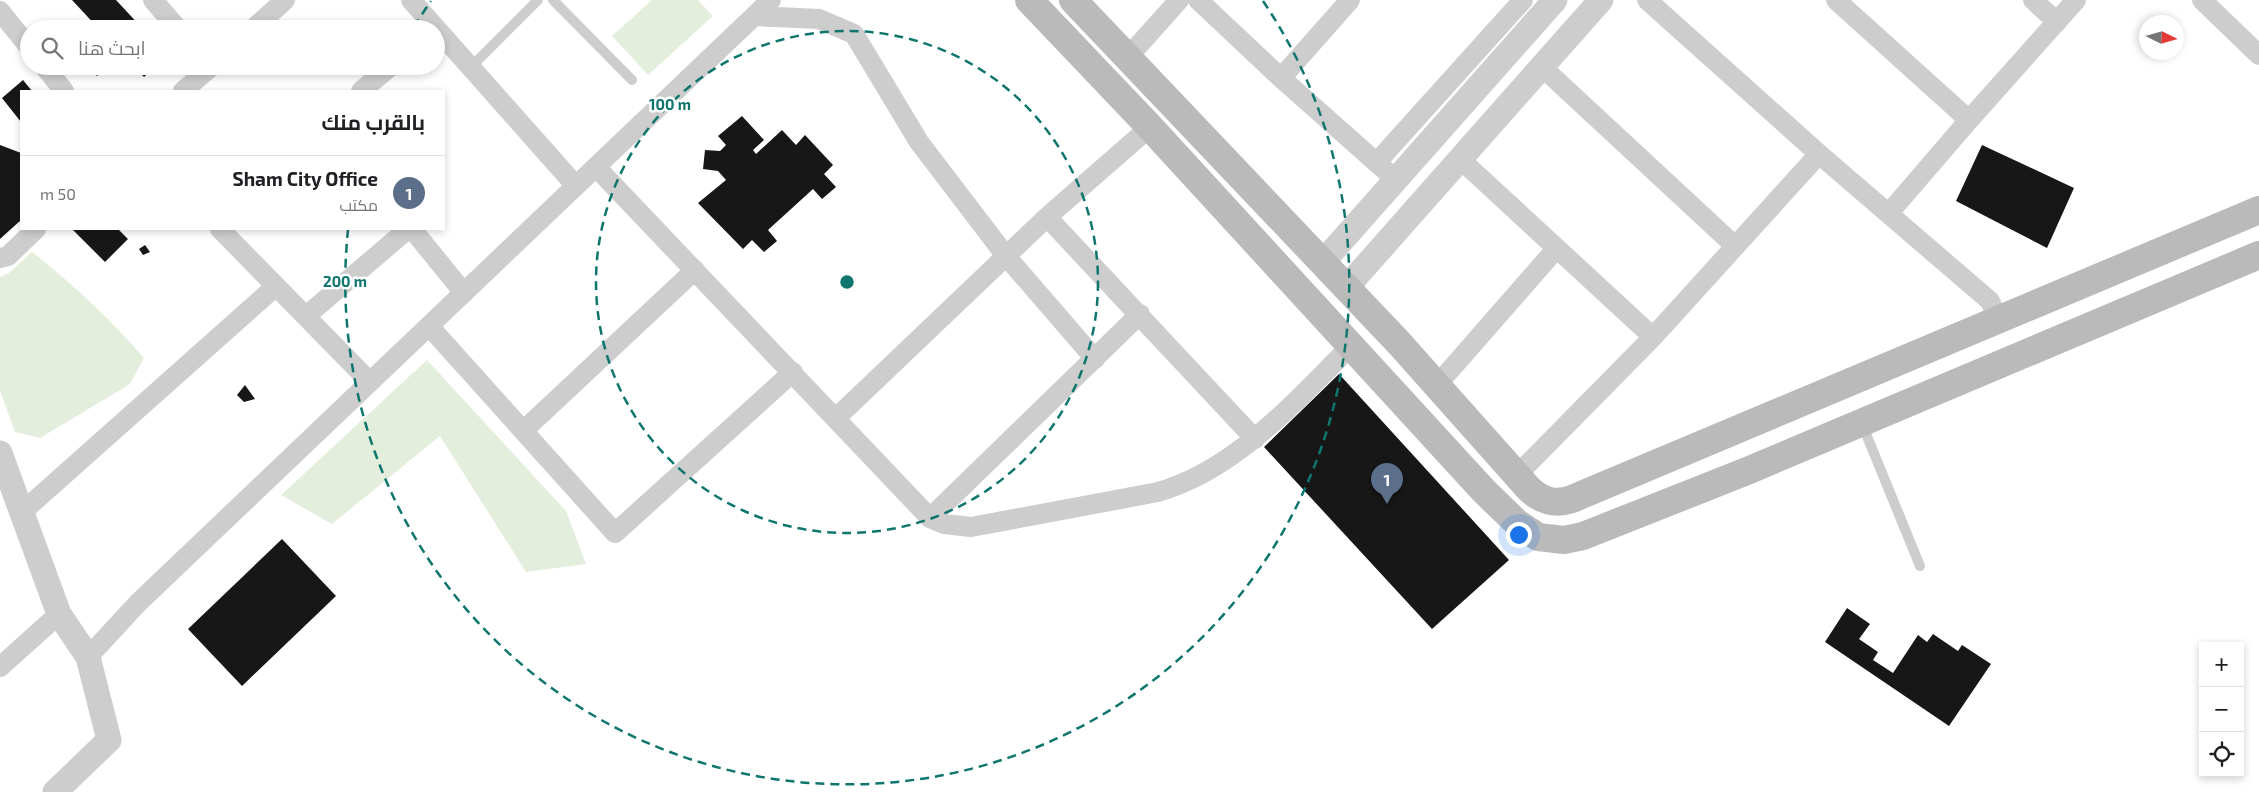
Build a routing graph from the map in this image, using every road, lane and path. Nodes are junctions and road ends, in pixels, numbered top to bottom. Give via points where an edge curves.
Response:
1 (153, 0) edge
2 (285, 0) edge
3 (411, 0) edge
4 (538, 0) edge
5 (553, 0) edge
6 (771, 0) edge
7 (1029, 0) edge
8 (1073, 0) edge
9 (1179, 0) edge
10 (1198, 0) edge
11 (1350, 0) edge
12 (1523, 0) edge
13 (1555, 0) edge
14 (1601, 0) edge
15 (1647, 0) edge
16 (1836, 0) edge
17 (2033, 0) edge
18 (2076, 0) edge
19 (2202, 0) edge
20 (0, 11) edge
21 (754, 16) junction
22 (170, 20) edge
23 (263, 20) edge
24 (429, 20) edge
25 (2057, 22) junction
26 (20, 36) edge
27 (445, 38) edge
28 (2259, 55) edge
29 (1128, 57) junction
30 (1541, 66) junction
31 (471, 67) junction
32 (51, 75) edge
33 (202, 75) edge
34 (380, 75) edge
35 (1281, 78) junction
36 (632, 80) dead end
37 (63, 90) edge
38 (184, 90) edge
39 (362, 90) edge
40 (1969, 120) junction
41 (1150, 127) junction
42 (1818, 154) junction
43 (1460, 159) junction
44 (1377, 162) junction
45 (596, 167) junction
46 (1395, 179) junction
47 (576, 186) junction
48 (2259, 210) edge
49 (1889, 213) junction
50 (1047, 217) junction
51 (35, 230) edge
52 (221, 230) edge
53 (407, 230) edge
54 (413, 230) edge
55 (1735, 246) junction
56 (1556, 249) junction
57 (2259, 255) edge
58 (1006, 256) junction
59 (0, 258) edge
60 (1322, 263) junction
61 (694, 270) junction
62 (276, 286) junction
63 (1346, 288) junction
64 (464, 293) junction
65 (1140, 314) junction
66 (306, 316) junction
67 (1998, 319) junction
68 (429, 326) junction
69 (1653, 338) junction
70 (1399, 343) junction
71 (1351, 346) junction
72 (1094, 359) junction
73 (1373, 369) junction
74 (792, 372) junction
75 (370, 382) junction
76 (1437, 385) junction
77 (836, 418) junction
78 (1861, 423) junction
79 (523, 431) junction
80 (1255, 439) junction
81 (0, 453) edge
82 (1517, 475) junction
83 (6, 492) edge
84 (21, 513) junction
85 (930, 518) junction
86 (1920, 566) dead end
87 (59, 614) junction
88 (88, 657) junction
89 (0, 667) edge
90 (55, 792) edge

1 - 22 street
2 - 23 street
3 - 24 street
4 - 31 lane
5 - 36 lane
6 - 21 street
7 - 41 main road
8 - 29 main road
9 - 29 street
10 - 35 street
11 - 35 street
12 - 44 street
13 - 46 street
14 - 30 street
15 - 42 street
16 - 40 street
17 - 25 street
18 - 25 street
19 - 28 street
20 - 26 street
21 - 45 street
21 - 58 street via 819,19 854,34 918,142
25 - 40 street
27 - 31 street
29 - 60 main road
30 - 43 street
30 - 55 street
31 - 47 street
32 - 37 street
33 - 38 street
34 - 39 street
35 - 44 street
40 - 49 street
41 - 50 street
41 - 71 main road
42 - 49 street
42 - 55 street
43 - 56 street
43 - 63 street
44 - 46 street
45 - 47 street
45 - 61 street
46 - 60 street
47 - 64 street
48 - 67 main road
49 - 67 street via 1990,301
50 - 58 street
50 - 65 street
51 - 59 street via 8,256
52 - 62 street
53 - 66 street
54 - 64 street
55 - 69 street
56 - 69 street
56 - 76 street
57 - 78 main road
58 - 72 street
58 - 77 street
60 - 63 main road
61 - 74 street
61 - 79 street
62 - 66 street
62 - 84 street
63 - 70 main road
64 - 68 street
65 - 72 street
65 - 80 street
66 - 75 street
67 - 82 main road via 1565,502 1544,499
68 - 75 street
68 - 79 street
69 - 82 street
70 - 73 main road via 1396,357
70 - 76 main road
71 - 73 main road
71 - 80 street
72 - 85 street
73 - 78 main road via 1507,514 1526,530 1546,539 1564,540 1595,532
74 - 77 street
74 - 79 street via 614,533
75 - 88 street via 145,596
76 - 82 main road
77 - 85 street
78 - 86 lane
80 - 85 street via 1196,478 1158,492 971,527 944,524
81 - 83 street
83 - 84 street
84 - 87 street
87 - 88 street
87 - 89 street
88 - 90 street via 109,740

